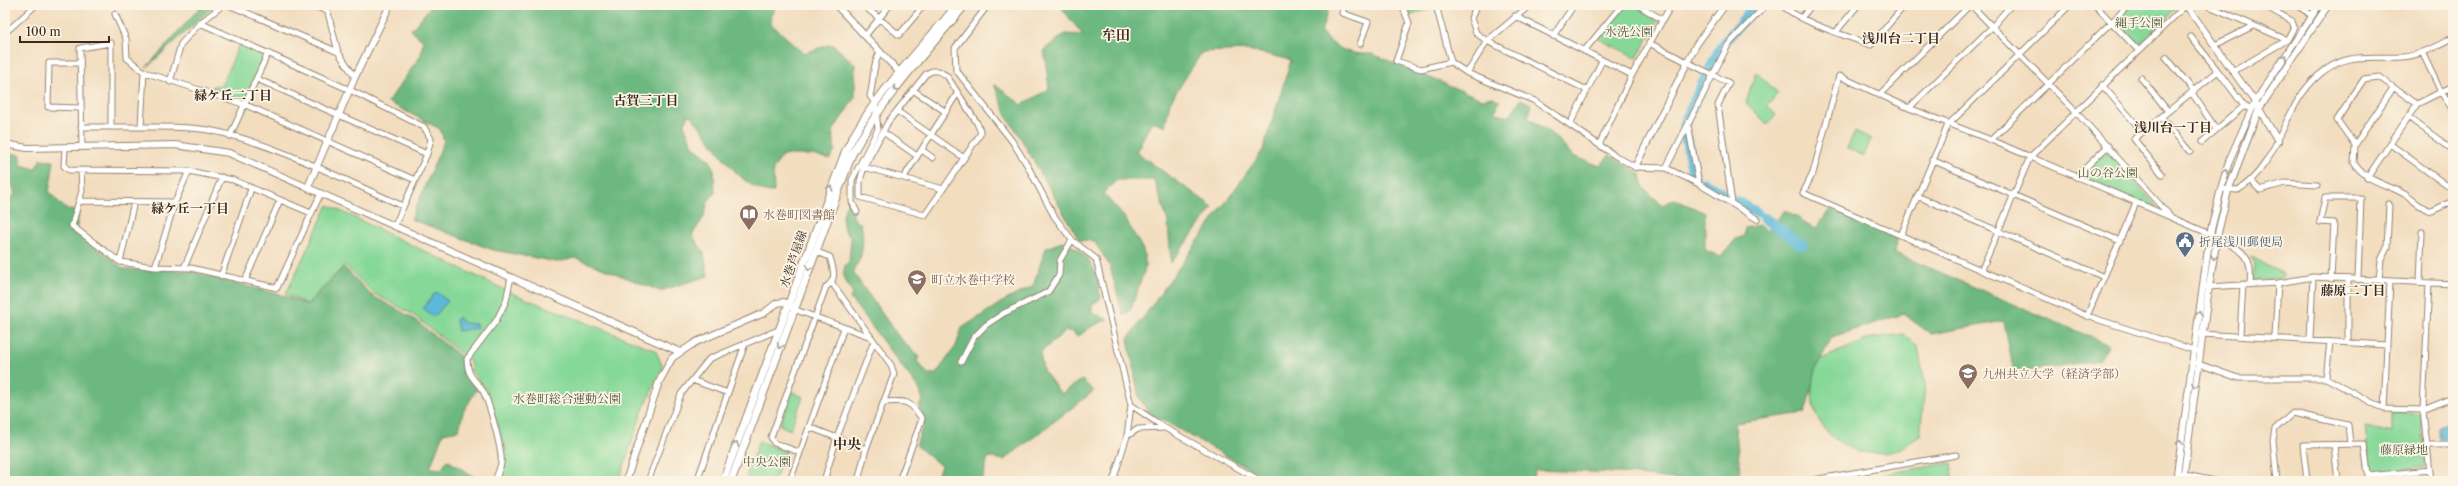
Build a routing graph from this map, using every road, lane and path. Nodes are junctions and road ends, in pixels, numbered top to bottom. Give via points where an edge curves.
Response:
1 (36, 5) edge
2 (223, 5) edge
3 (229, 5) edge
4 (312, 5) edge
5 (390, 5) edge
6 (836, 5) edge
7 (863, 5) edge
8 (890, 5) edge
9 (924, 5) edge
10 (965, 5) edge
11 (988, 5) edge
12 (1345, 5) edge
13 (1402, 5) edge
14 (1436, 5) edge
15 (1477, 5) edge
16 (1530, 5) edge
17 (1574, 5) edge
18 (1622, 5) edge
19 (1638, 5) edge
20 (1671, 5) edge
21 (1725, 5) edge
22 (1766, 5) edge
23 (1782, 5) edge
24 (1812, 5) edge
25 (1858, 5) edge
26 (1905, 5) edge
27 (1970, 5) edge
28 (2011, 5) edge
29 (2070, 5) edge
30 (2095, 5) edge
31 (2129, 5) edge
32 (2186, 5) edge
33 (2207, 5) edge
34 (2263, 5) edge
35 (2296, 5) edge
36 (2319, 5) edge
37 (2328, 5) edge
38 (954, 6) edge
39 (327, 8) edge
40 (115, 14) dead end
41 (2312, 15) junction
42 (1515, 16) junction
43 (1802, 17) junction
44 (879, 18) junction
45 (1661, 19) junction
46 (2111, 22) junction
47 (200, 23) junction
48 (2253, 26) junction
49 (1992, 27) junction
50 (1836, 32) junction
51 (5, 33) edge
52 (865, 36) junction
53 (1553, 36) junction
54 (2191, 37) dead end
55 (2453, 38) edge
56 (2287, 40) junction
57 (1487, 41) junction
58 (1649, 43) junction
59 (1360, 44) dead end
60 (2215, 45) junction
61 (2138, 50) junction
62 (1584, 51) junction
63 (338, 52) junction
64 (880, 52) junction
65 (2422, 52) junction
66 (268, 54) junction
67 (2020, 54) junction
68 (2166, 57) dead end
69 (1602, 61) junction
70 (1451, 62) junction
71 (1687, 62) junction
72 (80, 63) junction
73 (2218, 70) junction
74 (2234, 71) junction
75 (144, 72) junction
76 (1467, 73) junction
77 (1713, 73) junction
78 (1632, 74) junction
79 (902, 76) junction
80 (356, 77) junction
81 (2141, 78) dead end
82 (257, 79) junction
83 (170, 82) junction
84 (2049, 83) junction
85 (2102, 85) junction
86 (2453, 86) edge
87 (2393, 88) junction
88 (350, 90) junction
89 (913, 90) junction
90 (1587, 90) junction
91 (2193, 92) junction
92 (2441, 92) junction
93 (957, 94) junction
94 (1879, 95) junction
95 (875, 102) junction
96 (2255, 102) junction
97 (2417, 104) junction
98 (246, 105) junction
99 (2244, 106) junction
100 (80, 108) junction
101 (1909, 108) junction
102 (2259, 109) junction
103 (2252, 110) junction
104 (2453, 110) edge
105 (897, 111) junction
106 (2168, 111) junction
107 (946, 112) junction
108 (2076, 112) junction
109 (339, 115) junction
110 (875, 117) junction
111 (2161, 117) junction
112 (2408, 117) junction
113 (1570, 124) junction
114 (1688, 125) junction
115 (1948, 125) junction
116 (111, 126) junction
117 (81, 127) junction
118 (141, 127) junction
119 (2216, 129) junction
120 (883, 132) junction
121 (2143, 132) junction
122 (931, 135) junction
123 (230, 136) junction
124 (1991, 140) junction
125 (2278, 141) junction
126 (328, 142) junction
127 (2202, 142) dead end
128 (5, 144) edge
129 (2390, 144) junction
130 (1599, 145) junction
131 (2355, 145) junction
132 (82, 146) junction
133 (2108, 146) junction
134 (65, 147) junction
135 (922, 150) junction
136 (2453, 150) edge
137 (2190, 152) dead end
138 (427, 154) junction
139 (917, 156) junction
140 (2030, 157) junction
141 (933, 158) dead end
142 (964, 158) junction
143 (1932, 160) junction
144 (858, 165) junction
145 (1635, 166) junction
146 (864, 167) junction
147 (316, 168) junction
148 (1666, 168) junction
149 (81, 170) junction
150 (189, 171) junction
151 (2162, 174) dead end
152 (222, 177) junction
153 (904, 177) junction
154 (2076, 177) junction
155 (2367, 178) junction
156 (415, 180) junction
157 (2251, 181) junction
158 (1699, 184) junction
159 (2317, 185) dead end
160 (308, 187) junction
161 (251, 188) junction
162 (943, 189) junction
163 (2221, 189) junction
164 (2453, 190) edge
165 (2228, 191) junction
166 (321, 193) junction
167 (2013, 194) junction
168 (1917, 196) junction
169 (280, 200) junction
170 (79, 201) junction
171 (2453, 201) edge
172 (134, 202) junction
173 (175, 202) junction
174 (1732, 203) junction
175 (2136, 203) junction
176 (2389, 204) dead end
177 (403, 206) junction
178 (857, 212) dead end
179 (311, 213) junction
180 (2172, 218) junction
181 (1756, 219) dead end
182 (395, 225) junction
183 (1997, 231) junction
184 (2422, 232) dead end
185 (2210, 234) junction
186 (1901, 235) junction
187 (2217, 237) junction
188 (1072, 240) junction
189 (2120, 241) junction
190 (815, 251) junction
191 (120, 262) junction
192 (155, 268) junction
193 (184, 268) junction
194 (1982, 269) junction
195 (221, 276) junction
196 (511, 277) junction
197 (2104, 277) junction
198 (2313, 278) junction
199 (2331, 279) junction
200 (2348, 279) junction
201 (2358, 279) junction
202 (2379, 280) junction
203 (245, 281) junction
204 (2390, 281) junction
205 (2420, 282) junction
206 (832, 283) junction
207 (2278, 283) junction
208 (2429, 283) junction
209 (2243, 284) junction
210 (2250, 284) junction
211 (2453, 284) edge
212 (2206, 287) junction
213 (791, 306) junction
214 (2087, 316) junction
215 (815, 317) junction
216 (844, 328) junction
217 (778, 330) junction
218 (2196, 333) junction
219 (2203, 334) junction
220 (2240, 335) junction
221 (2275, 338) junction
222 (872, 339) junction
223 (2310, 339) junction
224 (2330, 342) junction
225 (2348, 342) junction
226 (745, 344) junction
227 (2387, 345) junction
228 (2196, 350) junction
229 (680, 352) junction
230 (961, 362) dead end
231 (2195, 363) junction
232 (2326, 378) junction
233 (692, 380) junction
234 (728, 394) junction
235 (2453, 398) edge
236 (883, 402) junction
237 (1131, 405) junction
238 (2384, 409) junction
239 (2423, 410) junction
240 (809, 427) junction
241 (1165, 428) junction
242 (1127, 436) junction
243 (837, 437) junction
244 (2350, 444) junction
245 (2453, 444) edge
246 (2334, 445) junction
247 (2428, 445) junction
248 (866, 449) junction
249 (799, 452) junction
250 (1956, 455) dead end
251 (2430, 470) junction
252 (2398, 473) junction
253 (2176, 474) junction
254 (2183, 478) edge
255 (2368, 478) edge
256 (1813, 480) edge
257 (495, 481) edge
258 (626, 481) edge
259 (648, 481) edge
260 (697, 481) edge
261 (723, 481) edge
262 (731, 481) edge
263 (790, 481) edge
264 (824, 481) edge
265 (858, 481) edge
266 (899, 481) edge
267 (1113, 481) edge
268 (1261, 481) edge
269 (2176, 481) edge
270 (2215, 481) edge
271 (2277, 481) edge
272 (2308, 481) edge
273 (2338, 481) edge
274 (2399, 481) edge
275 (2431, 481) edge

1 - 51 street
2 - 47 street
3 - 63 street
4 - 39 street
5 - 80 street
6 - 52 street
7 - 44 street
8 - 44 street
9 - 44 street via 899,35
10 - 79 main road, 水巻芦屋線
11 - 188 street via 955,48 956,70 1012,141 1054,216
12 - 59 street via 1342,13 1368,22
13 - 70 street via 1408,23 1396,61 1421,69
14 - 70 street
15 - 57 street via 1471,18 1476,32
16 - 42 street
17 - 53 street
18 - 62 street
19 - 45 street
20 - 45 street
21 - 71 street
22 - 77 street via 1728,45
23 - 43 street via 1788,11
24 - 43 street
25 - 50 street
26 - 50 street via 1871,45
27 - 49 street
27 - 94 street
28 - 49 street
29 - 67 street
30 - 46 street
31 - 46 street
32 - 60 street
32 - 61 street
33 - 48 street
34 - 56 street via 2292,21 2294,28
35 - 41 street
36 - 41 street
37 - 102 street
38 - 79 main road, 水巻芦屋線
39 - 63 street
40 - 75 street via 126,38 127,58
96 -> 41 street
42 - 53 street
42 - 57 street
43 - 50 street
44 - 52 street
45 - 58 street
46 - 61 street
46 - 84 street
47 - 66 street
47 - 83 street via 181,44
48 - 56 street
48 - 60 street
49 - 67 street
49 - 101 street
52 - 64 street
53 - 62 street
54 - 73 street
55 - 65 street
56 - 74 street
57 - 76 street
57 - 90 street
58 - 71 street
58 - 78 street
60 - 74 street
61 - 85 street
62 - 69 street
63 - 80 street
64 - 79 street
64 - 95 street via 874,61 874,83 870,96
65 - 92 street
65 - 125 street via 2403,57 2372,56 2336,63 2318,75 2302,96
66 - 82 street
66 - 88 street
67 - 84 street
67 - 115 street
68 - 91 street
69 - 78 street
69 - 90 street
70 - 76 street
71 - 77 street
71 - 145 street
72 - 100 street
72 - 100 street via 49,63 48,107
72 - 116 street via 80,48 110,43
73 - 91 street
73 - 99 street
74 - 96 street
75 - 83 street
75 - 118 street
76 - 113 street via 1535,101
77 - 114 street
77 - 174 street via 1729,83 1718,105
78 - 130 street
79 - 95 main road, 水巻芦屋線
79 -> 110 main road, 水巻芦屋線
80 - 88 street
81 - 106 street
82 - 98 street
82 - 109 street
83 - 98 street
84 - 108 street
84 - 124 street
85 - 108 street
85 - 121 street
86 - 92 street
87 - 97 street
87 - 131 street
87 - 131 street via 2379,77 2364,79 2337,120
88 - 109 street
88 - 138 street via 424,127 431,139
89 - 93 street via 926,74 939,71 946,76
89 - 105 street
89 - 107 street
90 - 113 street
91 - 106 street
91 - 119 street
92 - 97 street
92 - 104 street
93 - 107 street
93 - 142 street via 981,133
94 - 101 street
94 - 186 street via 1839,76 1813,173 1804,193
95 - 110 street
213 -> 95 main road, 水巻芦屋線 via 838,167 856,130
96 - 102 street
96 - 103 street
97 - 112 street
98 - 123 street
98 - 126 street
99 - 103 street
99 - 119 street
100 - 117 street
101 - 115 street
102 - 125 street
102 - 165 street
163 -> 103 street via 2229,161
105 - 120 street
105 - 122 street
106 - 111 street
107 - 122 street
108 - 133 street
108 - 140 street
109 - 126 street
109 - 138 street
110 - 144 street via 878,128
110 - 190 main road, 水巻芦屋線 via 852,154
111 - 121 street
111 - 137 street
112 - 129 street
112 - 136 street
113 - 130 street
114 - 148 street
114 - 158 street
115 - 124 street
115 - 143 street
116 - 117 street
116 - 118 street
117 - 132 street
118 - 123 street via 184,127
119 - 127 street
120 - 139 street
120 - 146 street
121 - 151 street via 2134,139
122 - 135 street
122 - 142 street
123 - 147 street via 254,142
124 - 140 street
125 - 157 street via 2266,165
126 - 147 street
126 - 156 street
128 - 134 street via 27,148
129 - 155 street
129 - 164 street
130 - 145 street
131 - 155 street via 2354,163
132 - 134 street
132 - 160 street via 175,145 211,149 247,160
133 - 154 street
133 - 180 street
134 - 149 street via 64,166 69,170
135 - 139 street
135 - 141 street
138 - 156 street
139 - 153 street
140 - 154 street
140 - 167 street
142 - 162 street
143 - 167 street
143 - 168 street
144 - 146 street
144 - 178 street via 852,180 851,192
145 - 148 street
146 - 153 street
146 - 162 street via 860,181 860,197 925,215
147 - 160 street
147 - 177 street
148 - 158 street
149 - 150 street
149 - 170 street via 82,190
150 - 152 street
150 - 173 street
152 - 161 street
152 - 193 street
153 - 162 street
154 - 175 street
155 - 171 street via 2407,196 2421,209 2432,211
156 - 177 street
157 - 159 street via 2260,190 2285,183
157 - 165 street via 2238,190
158 - 174 street
160 - 166 street
161 - 169 street
161 - 195 street
163 - 165 street
163 - 185 street
165 - 187 street
166 - 179 street
166 - 182 street
167 - 183 street
167 - 189 street
168 - 183 street
168 - 186 street
169 - 179 street
169 - 203 street
170 - 172 street
170 - 191 street via 72,226
172 - 173 street
172 - 191 street
173 - 192 street
174 - 181 street
175 - 180 street
175 - 189 street
176 - 202 street via 2387,248 2381,260
177 - 182 street
179 - 203 street via 277,288
180 - 185 street
182 - 196 street
183 - 194 street
183 - 197 street
184 - 205 street
185 - 187 street
185 - 212 street
186 - 194 street
187 - 210 street via 2242,250 2251,270
187 -> 212 street
188 - 230 street via 1060,260 1060,275 1048,292 1004,313 986,326 974,337
188 - 237 street via 1096,259
189 - 197 street
190 - 206 street via 830,257 835,276
190 -> 213 main road, 水巻芦屋線
191 - 192 street
192 - 193 street
193 - 195 street
194 - 214 street
195 - 203 street
196 - 229 street
196 - 257 street via 506,301 496,321 467,360 468,373 483,391 500,448 501,463
197 - 214 street
198 - 199 street
198 - 207 street
198 - 223 street
199 - 200 street
199 - 201 street via 2334,223 2320,222 2326,198 2361,198
200 - 201 street
200 - 225 street
201 - 202 street
202 - 204 street
204 - 205 street
204 - 227 street
205 - 208 street
206 - 215 street via 826,287
206 - 222 street
207 - 210 street
207 - 221 street
208 - 211 street
208 - 239 street
209 - 210 street
209 - 212 street
209 - 220 street
218 -> 212 street
212 - 219 street
213 - 215 street
213 - 217 main road, 水巻芦屋線
213 - 229 street via 777,303 764,313 696,342
213 -> 262 main road, 水巻芦屋線
214 - 228 street
215 - 216 street
215 - 249 street via 771,437 774,443
216 - 222 street
216 - 240 street
217 - 226 street
261 -> 217 main road, 水巻芦屋線
218 - 219 street
218 - 228 street
219 - 220 street
219 - 228 street
220 - 221 street
221 - 223 street
222 - 236 street via 891,365 894,374
222 - 243 street
223 - 224 street
224 - 225 street
224 - 232 street
225 - 227 street
226 - 233 street via 709,359
226 - 234 street
227 - 238 street
228 - 231 street
229 - 258 street via 672,358 662,375
231 - 232 street via 2238,378
253 -> 231 street
231 -> 254 street
232 - 238 street
233 - 234 street
233 - 259 street via 681,394
234 - 260 street
235 - 239 street
236 - 248 street
236 - 266 street via 908,401 922,419
237 - 241 street
237 - 242 street
238 - 239 street
239 - 247 street
240 - 243 street
240 - 249 street
241 - 242 street via 1138,429
241 - 268 street
242 - 267 street
243 - 248 street
243 - 264 street
244 - 246 street
244 - 255 street via 2364,444
244 - 271 street via 2348,425 2293,413 2275,429 2273,440
245 - 247 street
246 - 272 street via 2304,445
246 - 273 street
247 - 251 street
248 - 265 street
249 - 263 street
250 - 256 street
251 - 252 street
251 - 275 street
252 - 255 street
252 - 274 street
253 - 254 street
253 - 269 street
254 - 270 street

